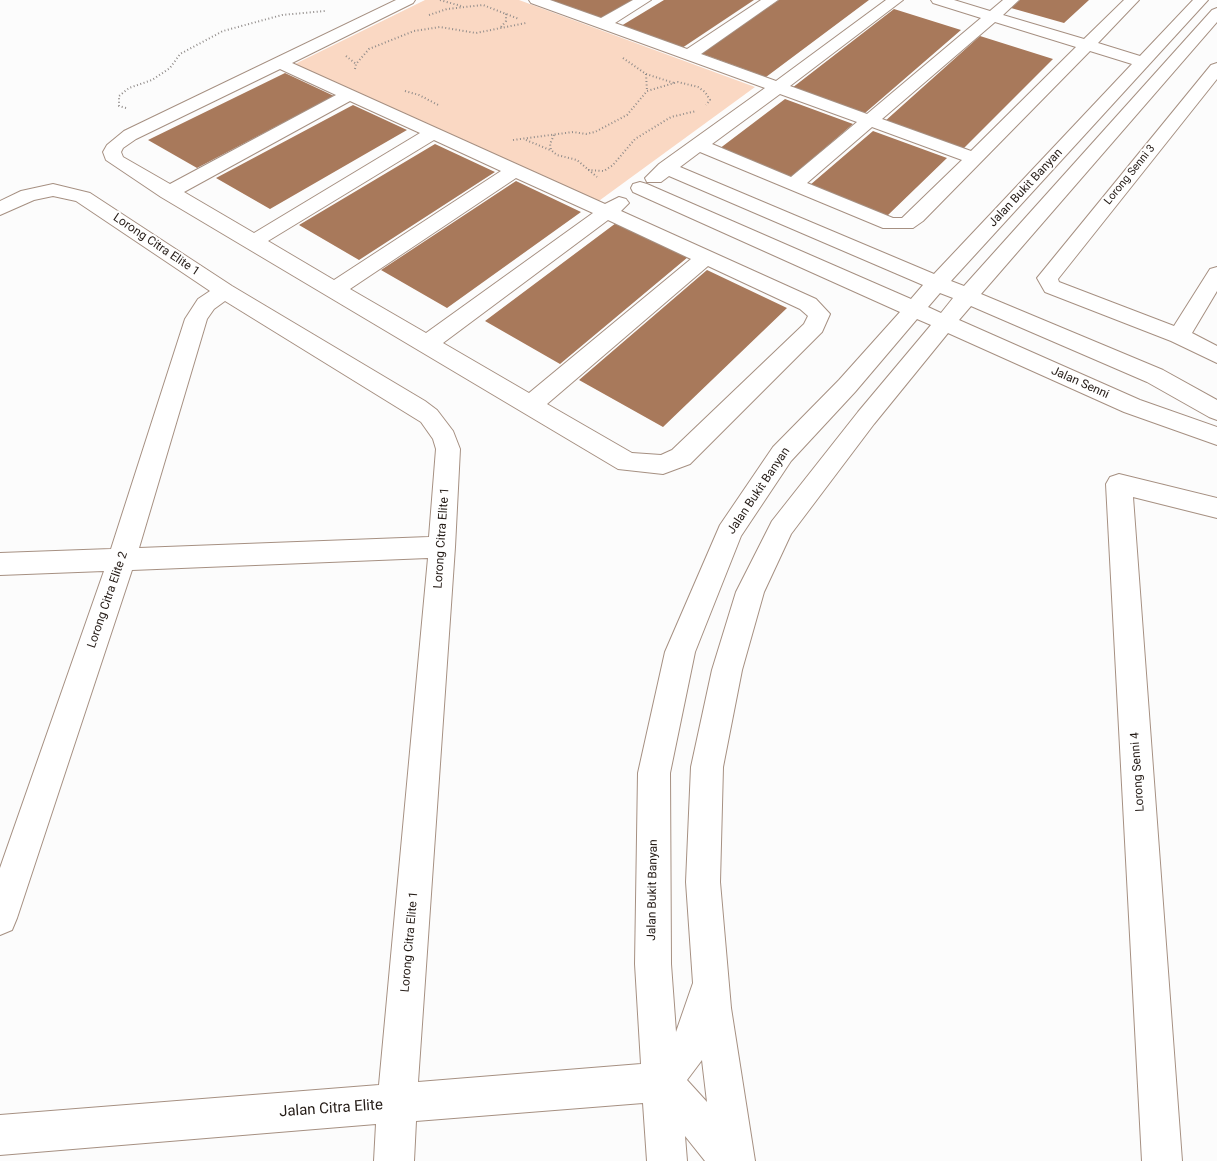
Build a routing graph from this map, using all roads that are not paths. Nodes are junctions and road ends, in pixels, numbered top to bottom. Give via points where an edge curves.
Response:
1 (408, 0) edge
2 (536, 0) edge
3 (644, 0) edge
4 (772, 0) edge
5 (896, 0) edge
6 (938, 0) edge
7 (1012, 0) edge
8 (1132, 0) edge
9 (1201, 0) edge
10 (1217, 13) edge
11 (993, 16) junction
12 (602, 24) junction
13 (1086, 45) junction
14 (689, 55) junction
15 (280, 62) junction
16 (1143, 62) junction
17 (1217, 68) edge
18 (1165, 74) junction
19 (777, 87) junction
20 (1210, 88) edge
21 (350, 94) junction
22 (869, 120) junction
23 (433, 132) junction
24 (698, 145) junction
25 (974, 158) junction
26 (666, 168) junction
27 (514, 170) junction
28 (792, 185) junction
29 (168, 193) junction
30 (633, 193) junction
31 (0, 208) edge
32 (607, 212) junction
33 (253, 242) junction
34 (867, 254) junction
35 (706, 257) junction
36 (1217, 274) edge
37 (844, 278) junction
38 (937, 283) junction
39 (334, 290) junction
40 (225, 291) junction
41 (967, 296) junction
42 (914, 309) junction
43 (945, 323) junction
44 (1178, 336) junction
45 (1070, 340) junction
46 (427, 344) junction
47 (1217, 355) edge
48 (1050, 370) junction
49 (531, 405) junction
50 (1217, 411) edge
51 (1217, 436) edge
52 (1217, 508) edge
53 (442, 548) junction
54 (121, 561) junction
55 (0, 564) edge
56 (0, 918) edge
57 (710, 980) junction
58 (661, 1082) junction
59 (397, 1104) junction
60 (0, 1135) edge
61 (394, 1161) edge
62 (667, 1161) edge
63 (733, 1161) edge
64 (1162, 1161) edge

1 - 15 street
2 - 12 street
3 - 12 street
4 - 14 street
5 - 19 street
6 - 11 street
7 - 11 street
8 - 13 street
9 - 16 street, Jalan Bukit Banyan
10 - 18 street
11 - 13 street
11 - 22 street
12 - 14 street
13 - 16 street
13 - 25 street
14 - 19 street
15 - 21 street
15 - 29 street via 130,135 116,145 112,152 115,160
16 - 38 street, Jalan Bukit Banyan
17 - 20 street, Lorong Senni 3
18 - 20 street
18 - 41 street
19 - 22 street
19 - 24 street
20 - 44 street, Lorong Senni 3 via 1047,278 1048,284
21 - 23 street
21 - 29 street
22 - 25 street
22 - 28 street
23 - 27 street
23 - 33 street
24 - 26 street
24 - 28 street
25 - 28 street via 906,224 890,224
26 - 30 street
26 - 34 street
27 - 32 street
27 - 39 street
29 - 33 street
30 - 32 street
30 - 37 street, Jalan Senni
31 - 40 street, Lorong Citra Elite 1 via 28,195 53,190 83,197
32 - 35 street
32 - 46 street
33 - 39 street
34 - 37 street
34 - 38 street
35 - 49 street
35 - 49 street via 808,304 819,314 814,327 681,457 663,465 627,462
36 - 44 street
37 - 42 street, Jalan Senni
38 - 41 street
38 - 42 street, Jalan Bukit Banyan
39 - 46 street
40 - 53 street, Lorong Citra Elite 1 via 429,416 444,437 448,449
40 - 54 street, Lorong Citra Elite 2 via 206,304 196,318
41 - 43 street
41 - 45 street
42 - 43 street, Jalan Senni
42 - 58 street, Jalan Bukit Banyan via 782,454 729,532 680,652 654,773 652,964
43 - 48 street, Jalan Senni
43 - 57 street via 781,528 750,592 727,670 707,767 703,882
44 - 47 street
45 - 48 street
45 - 50 street via 1156,376
46 - 49 street
48 - 51 street, Jalan Senni via 1132,406
52 - 64 street, Lorong Senni 4 via 1119,484
53 - 54 street
53 - 59 street, Lorong Citra Elite 1
54 - 55 street
54 - 56 street, Lorong Citra Elite 2
57 - 58 street via 692,1042
57 - 63 street
58 - 59 street, Jalan Citra Elite
58 - 62 street, Jalan Bukit Banyan
58 - 63 street
59 - 60 street, Jalan Citra Elite
59 - 61 street, Lorong Citra Elite 1

